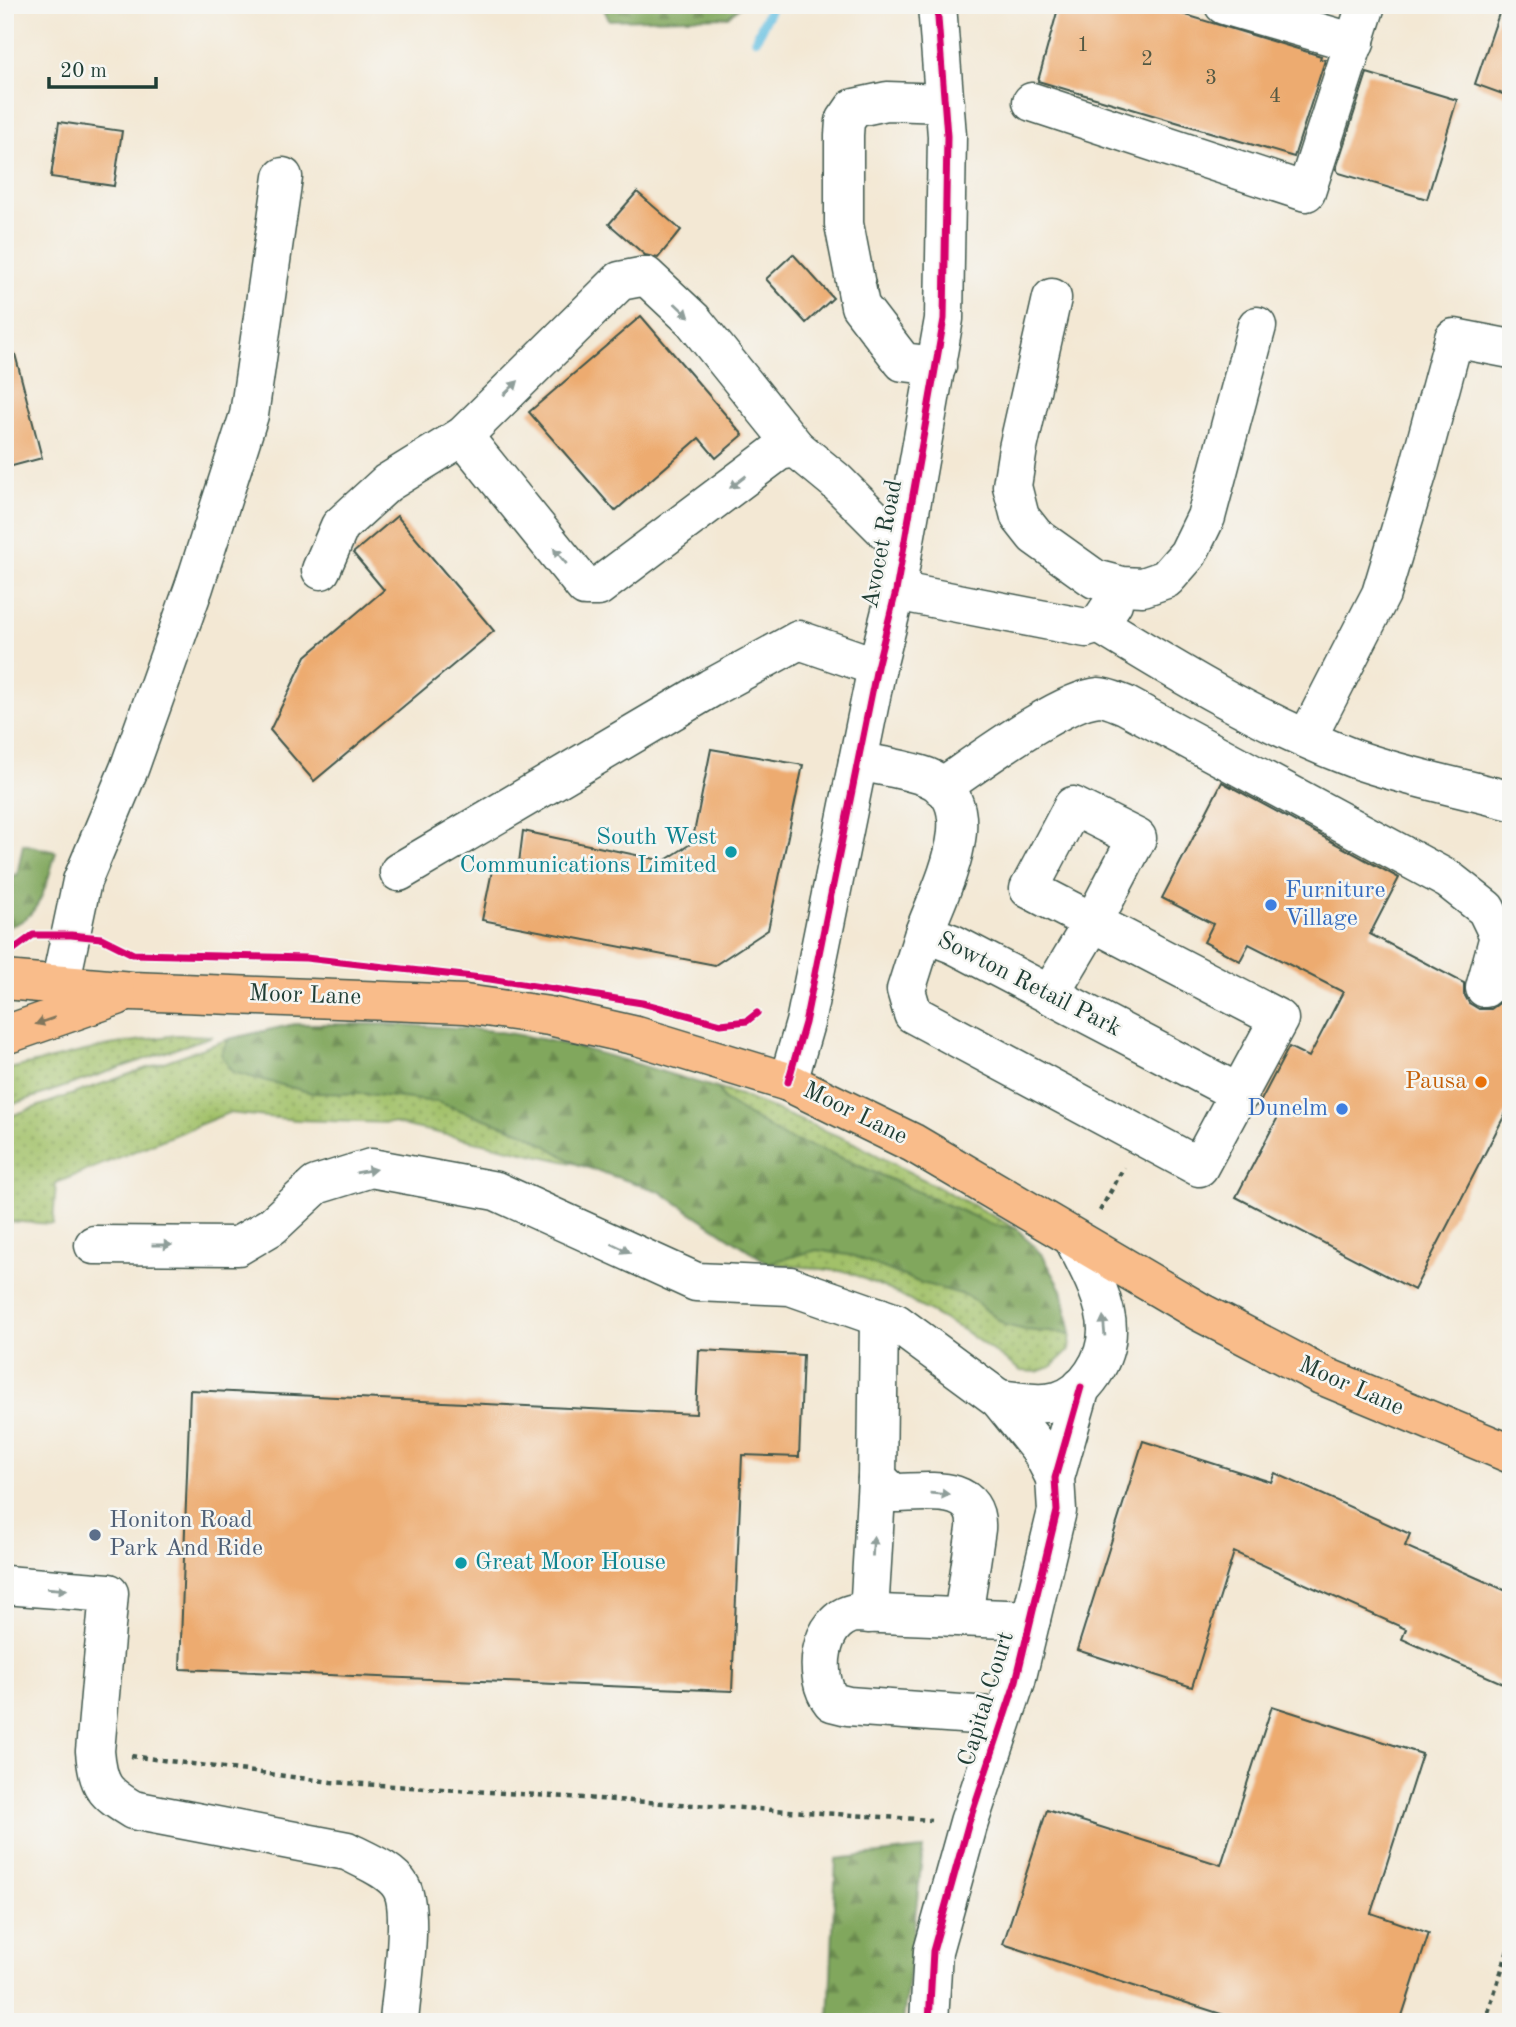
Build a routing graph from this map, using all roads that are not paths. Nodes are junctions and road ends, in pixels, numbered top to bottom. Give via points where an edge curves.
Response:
1 (937, 5) edge
2 (1224, 5) edge
3 (1366, 5) edge
4 (1355, 44) junction
5 (1032, 102) dead end
6 (945, 103) junction
7 (283, 177) dead end
8 (1052, 298) dead end
9 (1257, 326) dead end
10 (1511, 349) edge
11 (937, 366) junction
12 (463, 436) junction
13 (796, 448) junction
14 (903, 548) junction
15 (321, 570) dead end
16 (1122, 586) junction
17 (896, 591) junction
18 (1099, 624) junction
19 (877, 667) junction
20 (1307, 738) junction
21 (858, 761) junction
22 (943, 787) junction
23 (1511, 801) edge
24 (399, 872) dead end
25 (924, 933) junction
26 (5, 980) edge
27 (60, 985) junction
28 (1485, 988) dead end
29 (132, 991) junction
30 (1050, 994) junction
31 (5, 1035) edge
32 (788, 1082) junction
33 (1240, 1094) junction
34 (1074, 1240) junction
35 (94, 1245) dead end
36 (879, 1317) junction
37 (1081, 1387) junction
38 (999, 1398) junction
39 (1511, 1454) edge
40 (877, 1478) junction
41 (1055, 1478) junction
42 (5, 1585) edge
43 (869, 1614) junction
44 (963, 1618) junction
45 (1031, 1620) junction
46 (1003, 1717) junction
47 (399, 2022) edge
48 (929, 2022) edge

1 - 6 street, Avocet Road
2 - 4 street
3 - 4 street
4 - 5 street via 1306,192
6 - 11 street, Avocet Road via 947,276
6 - 11 street via 887,101 854,108 845,121 844,135 844,224 860,306 903,362
7 - 27 street via 249,415 185,613 129,769 82,881
8 - 16 street via 1012,486 1020,517 1035,536 1095,579
9 - 16 street via 1206,517 1188,554 1166,579 1143,587
10 - 20 street via 1454,338 1381,594
11 - 14 street, Avocet Road
13 -> 12 street via 779,451 598,587 585,587
12 -> 13 street via 620,281 646,276 693,320
12 - 15 street via 387,483 341,526
13 - 14 street
14 - 17 street, Avocet Road
16 - 18 street
17 - 18 street via 1086,628
17 - 19 street, Avocet Road
18 - 20 street via 1200,686
19 - 21 street, Avocet Road
19 - 24 street via 799,640
20 - 23 street via 1357,759
21 - 22 street via 928,778
21 - 32 street, Avocet Road
22 - 25 street, Sowton Retail Park via 957,806 960,822
22 - 28 street via 1077,703 1100,697 1125,705 1449,880 1486,909 1499,936
25 - 30 street, Sowton Retail Park
25 - 33 street via 906,990 913,1014 1199,1167
26 - 27 main road, Moor Lane
27 - 29 main road, Moor Lane
29 -> 31 main road, Moor Lane
29 - 32 main road, Moor Lane via 465,1004 549,1016 637,1036
30 - 33 street, Sowton Retail Park
30 - 33 street via 1093,922 1279,1019
32 - 34 main road, Moor Lane via 1000,1191
37 -> 34 street via 1101,1362 1107,1329 1094,1278
34 - 39 main road, Moor Lane via 1321,1376
35 -> 36 street via 237,1246 272,1226 316,1185 371,1168 496,1191 696,1282 790,1286
36 - 38 street via 938,1351
36 - 40 street
37 - 38 street via 1059,1401
37 - 41 street, Capital Court
38 - 41 street via 1041,1451
43 -> 40 street
40 -> 44 street via 893,1493 944,1493 972,1504 976,1529
41 - 45 street, Capital Court via 1057,1511
42 -> 47 street via 109,1593 95,1751 97,1772 107,1795 133,1810 347,1851 401,1886 408,1910
43 - 44 street
43 - 46 street via 842,1615 824,1638 821,1684 832,1702
44 - 45 street
45 - 46 street, Capital Court
46 - 48 street, Capital Court via 933,1951

